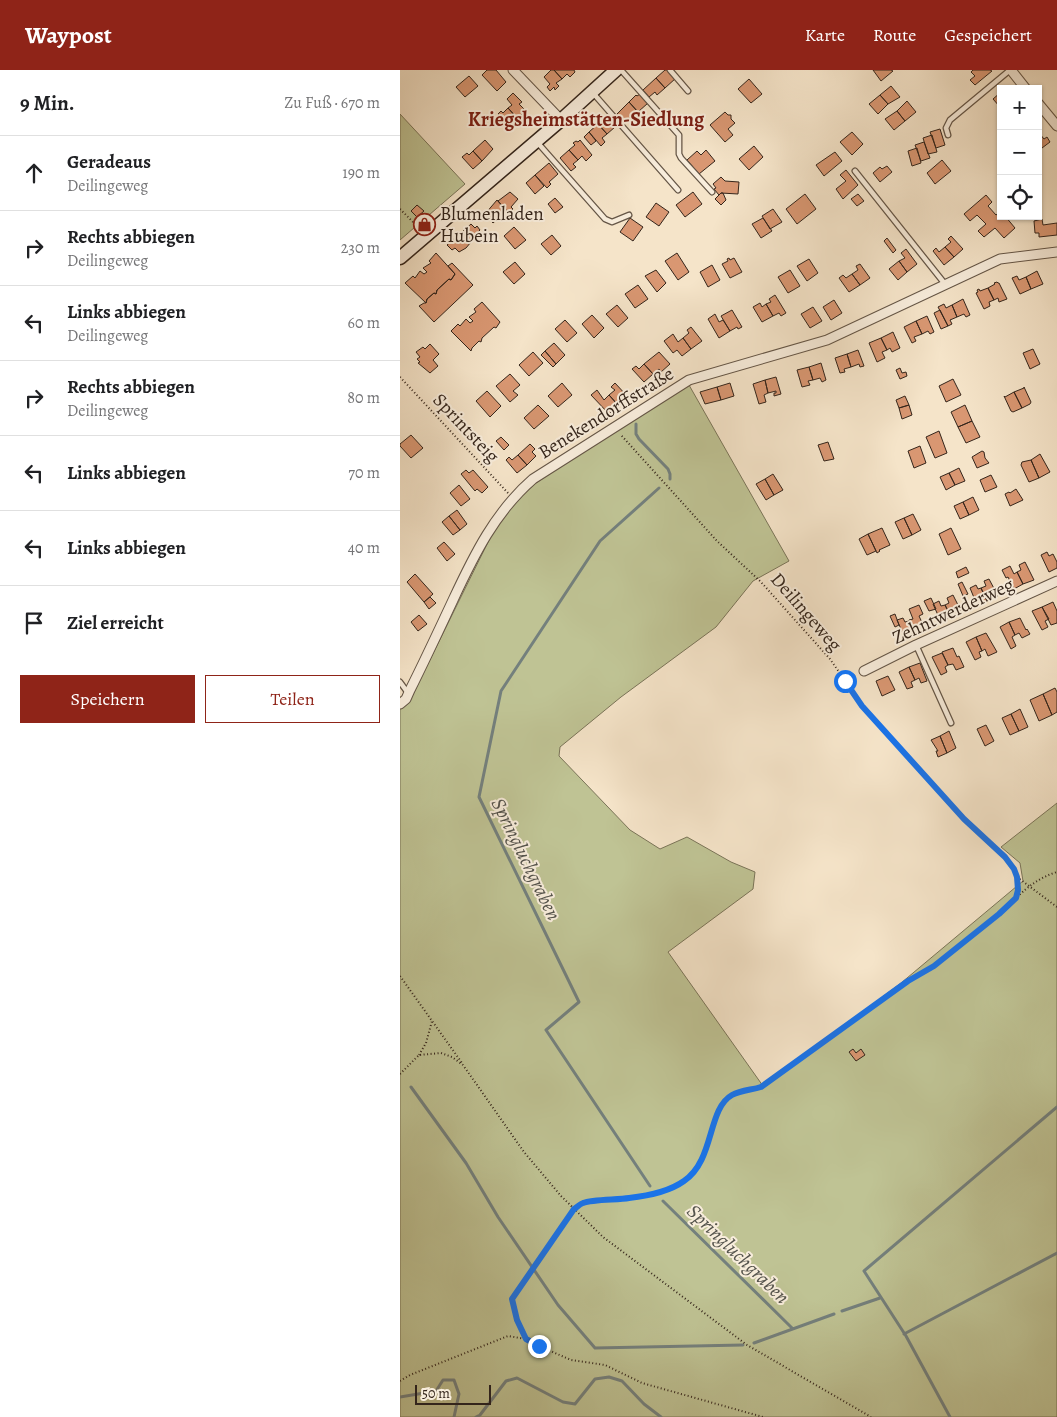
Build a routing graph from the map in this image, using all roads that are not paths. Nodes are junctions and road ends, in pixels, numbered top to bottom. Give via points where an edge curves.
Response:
1 (513, 70) edge
2 (616, 70) edge
3 (620, 70) edge
4 (670, 70) edge
5 (1010, 70) edge
6 (1023, 85) edge
7 (688, 91) dead end
8 (592, 92) junction
9 (1042, 108) edge
10 (561, 120) junction
11 (1057, 126) edge
12 (948, 135) dead end
13 (536, 141) junction
14 (855, 171) dead end
15 (678, 190) dead end
16 (712, 192) dead end
17 (629, 215) dead end
18 (1057, 252) edge
19 (400, 258) edge
20 (945, 284) junction
21 (1057, 581) edge
22 (916, 645) junction
23 (864, 671) road end
24 (400, 682) edge
25 (408, 694) junction
26 (400, 704) edge
27 (951, 723) dead end

1 - 10 street
2 - 8 street
3 - 16 lane via 679,135 681,158
4 - 7 lane
5 - 6 street
5 - 12 lane via 950,120 946,128
8 - 10 street
8 - 15 lane
9 - 11 street
10 - 13 street
13 - 17 lane via 605,219 612,222
13 - 19 street
14 - 20 lane
18 - 20 street, Benekendorffstraße via 1000,259
20 - 25 street, Benekendorffstraße via 826,340 689,380 533,479 513,498 489,530
21 - 22 street, Zehntwerderweg
22 - 23 street, Zehntwerderweg
22 - 27 lane
24 - 25 lane
25 - 26 street, Benekendorffstraße

